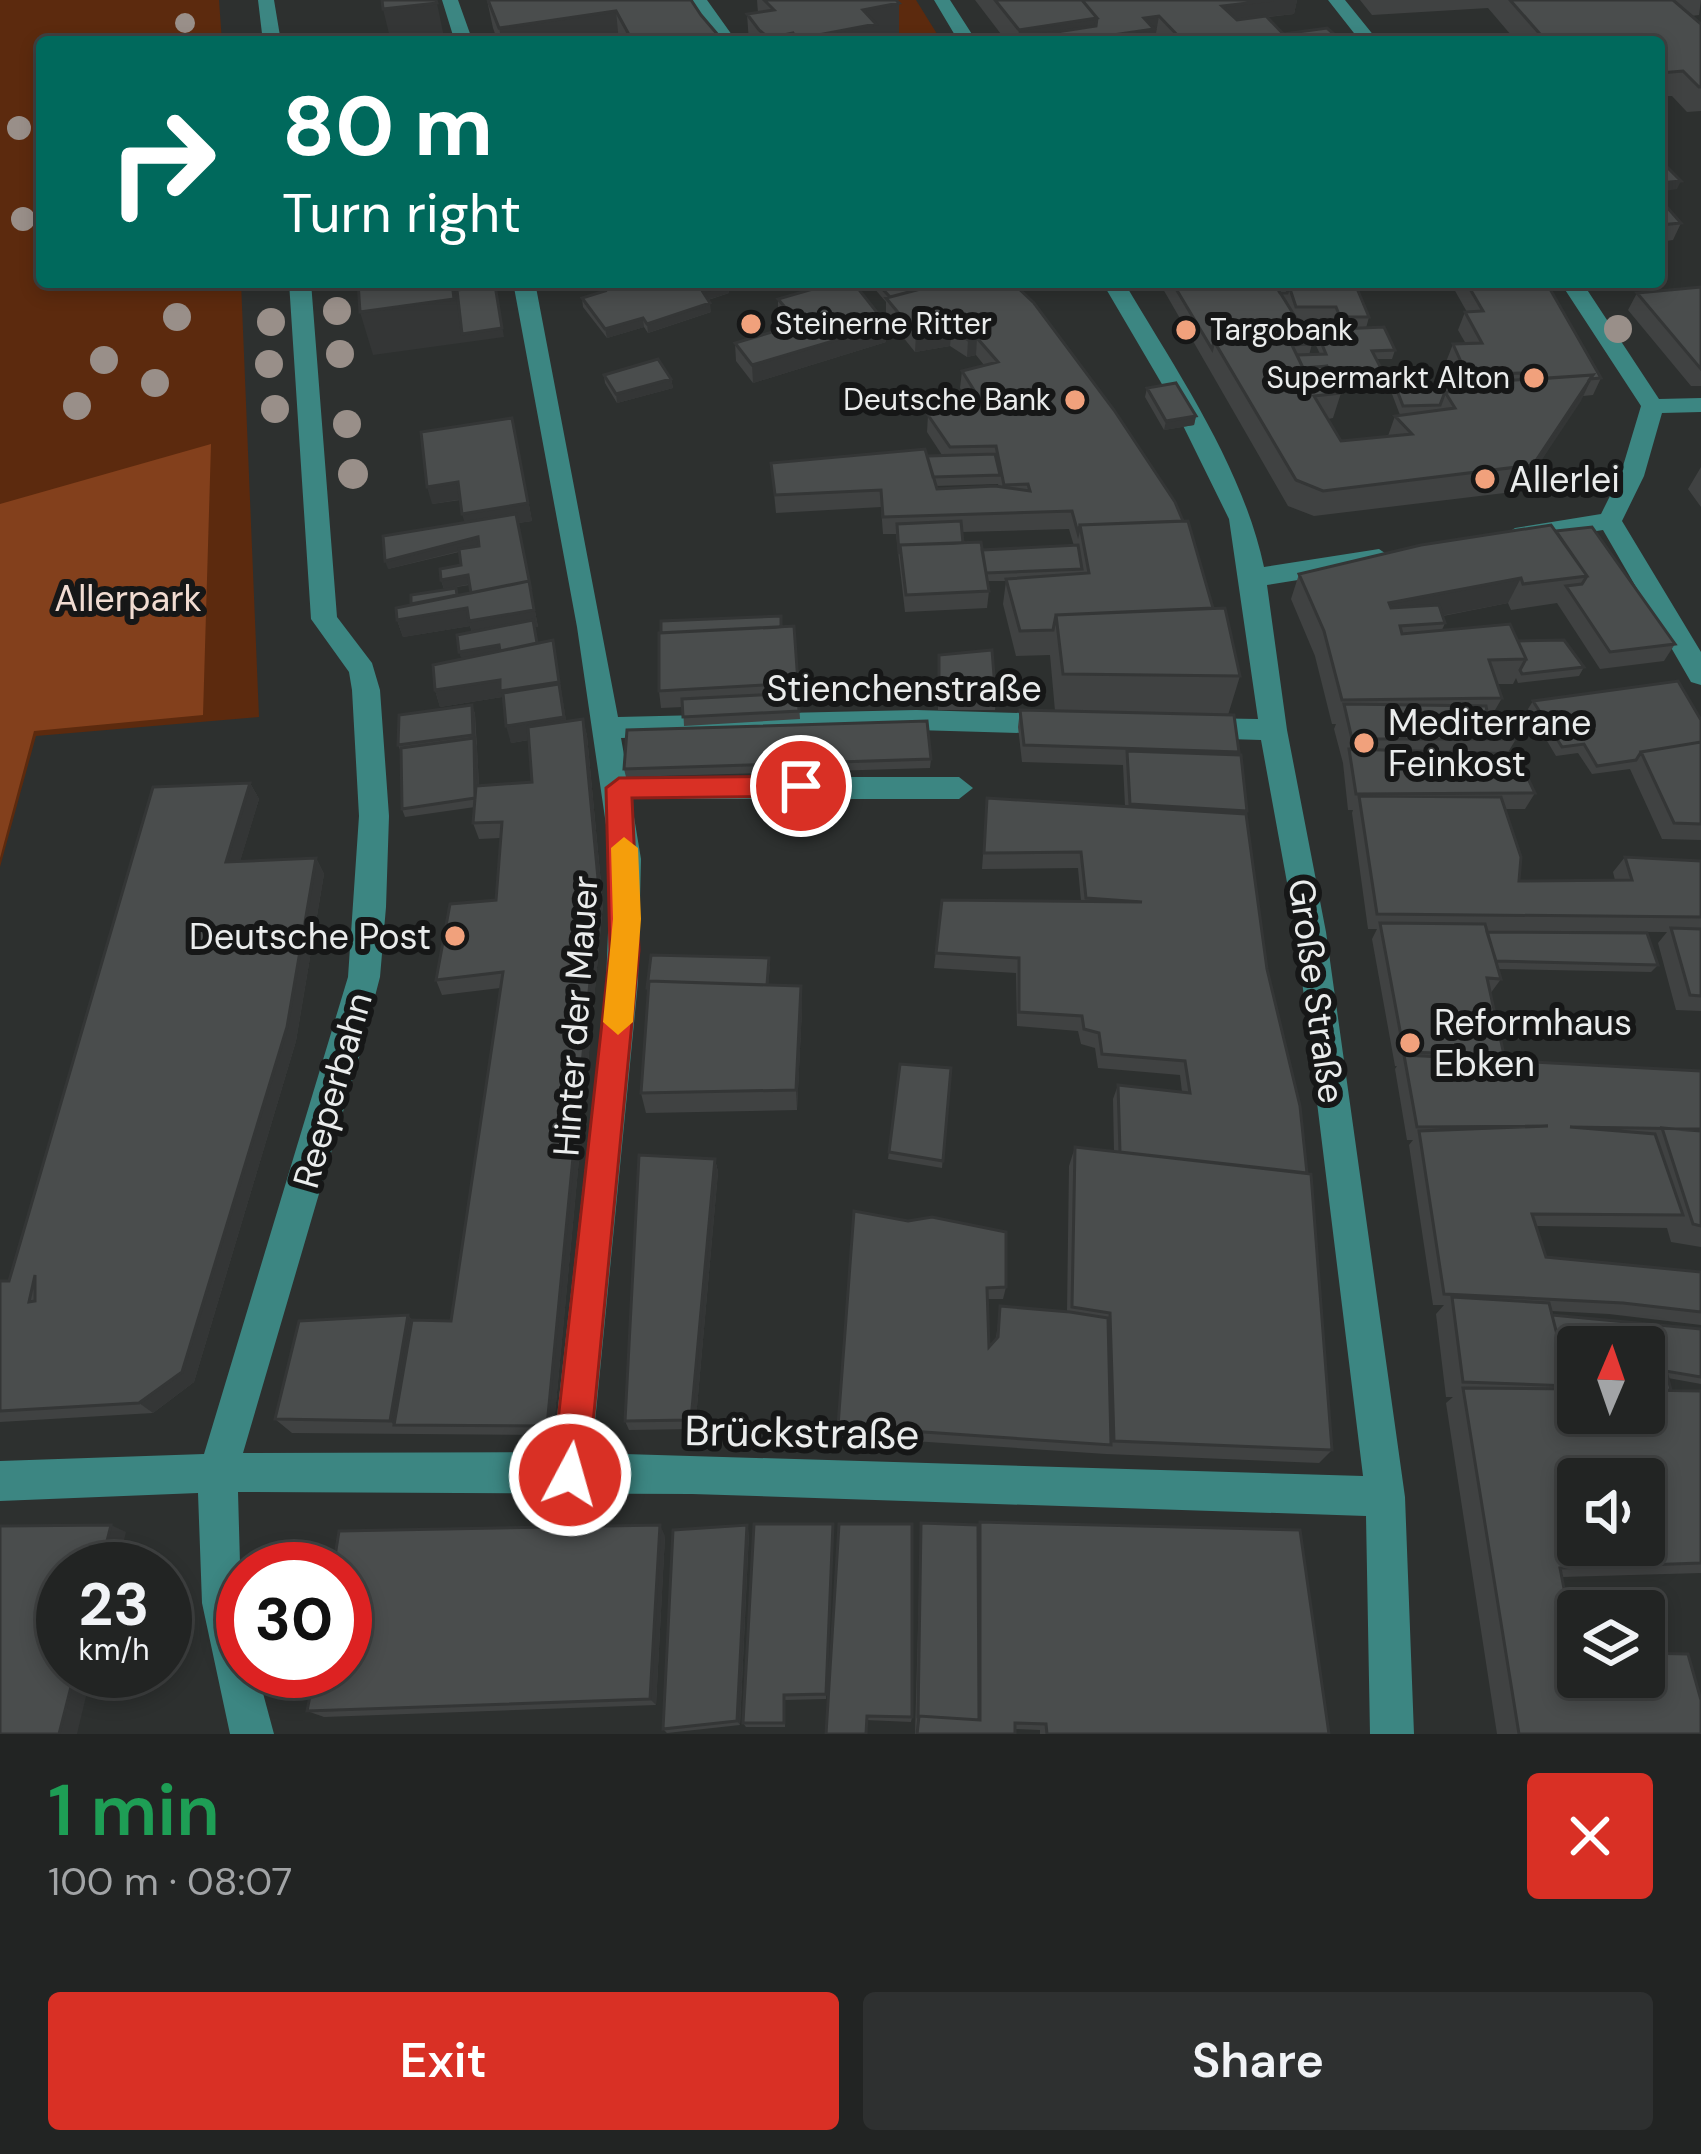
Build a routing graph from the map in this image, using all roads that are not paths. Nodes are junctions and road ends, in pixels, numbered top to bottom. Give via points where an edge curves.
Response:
1 (266, 0) edge
2 (450, 0) edge
3 (698, 0) edge
4 (943, 0) edge
5 (1336, 0) edge
6 (271, 36) edge
7 (462, 36) edge
8 (724, 36) edge
9 (964, 36) edge
10 (1365, 36) edge
11 (300, 288) edge
12 (525, 288) edge
13 (1117, 288) edge
14 (1575, 288) edge
15 (1701, 405) edge
16 (1652, 406) junction
17 (1610, 521) junction
18 (1498, 539) edge
19 (1409, 553) edge
20 (1252, 578) junction
21 (1690, 638) edge
22 (1701, 675) edge
23 (1082, 724) edge
24 (1154, 727) edge
25 (607, 728) junction
26 (1273, 730) junction
27 (619, 788) junction
28 (959, 788) dead end
29 (220, 1469) junction
30 (570, 1475) junction
31 (0, 1480) edge
32 (1385, 1497) junction
33 (252, 1734) edge
34 (1392, 1734) edge

1 - 6 street
2 - 7 street
3 - 8 street
4 - 9 street
5 - 10 street
11 - 29 street, Reeperbahn via 324,620 362,670 366,690 370,908 364,977 344,1054
12 - 25 street, Hinter der Mauer
13 - 20 street, Große Straße via 1241,519
14 - 16 street
15 - 16 street
16 - 17 street
17 - 18 street
17 - 21 street
19 - 20 street
20 - 26 street, Große Straße
21 - 22 street
23 - 25 street, Stienchenstraße
24 - 26 street
25 - 27 street, Hinter der Mauer
26 - 32 street, Große Straße via 1311,932
27 - 28 street
27 - 30 street, Hinter der Mauer via 622,982
29 - 30 street, Brückstraße
29 - 31 street, Brückstraße
29 - 33 street, Reeperbahn via 220,1617
30 - 32 street, Brückstraße
32 - 34 street, Große Straße

